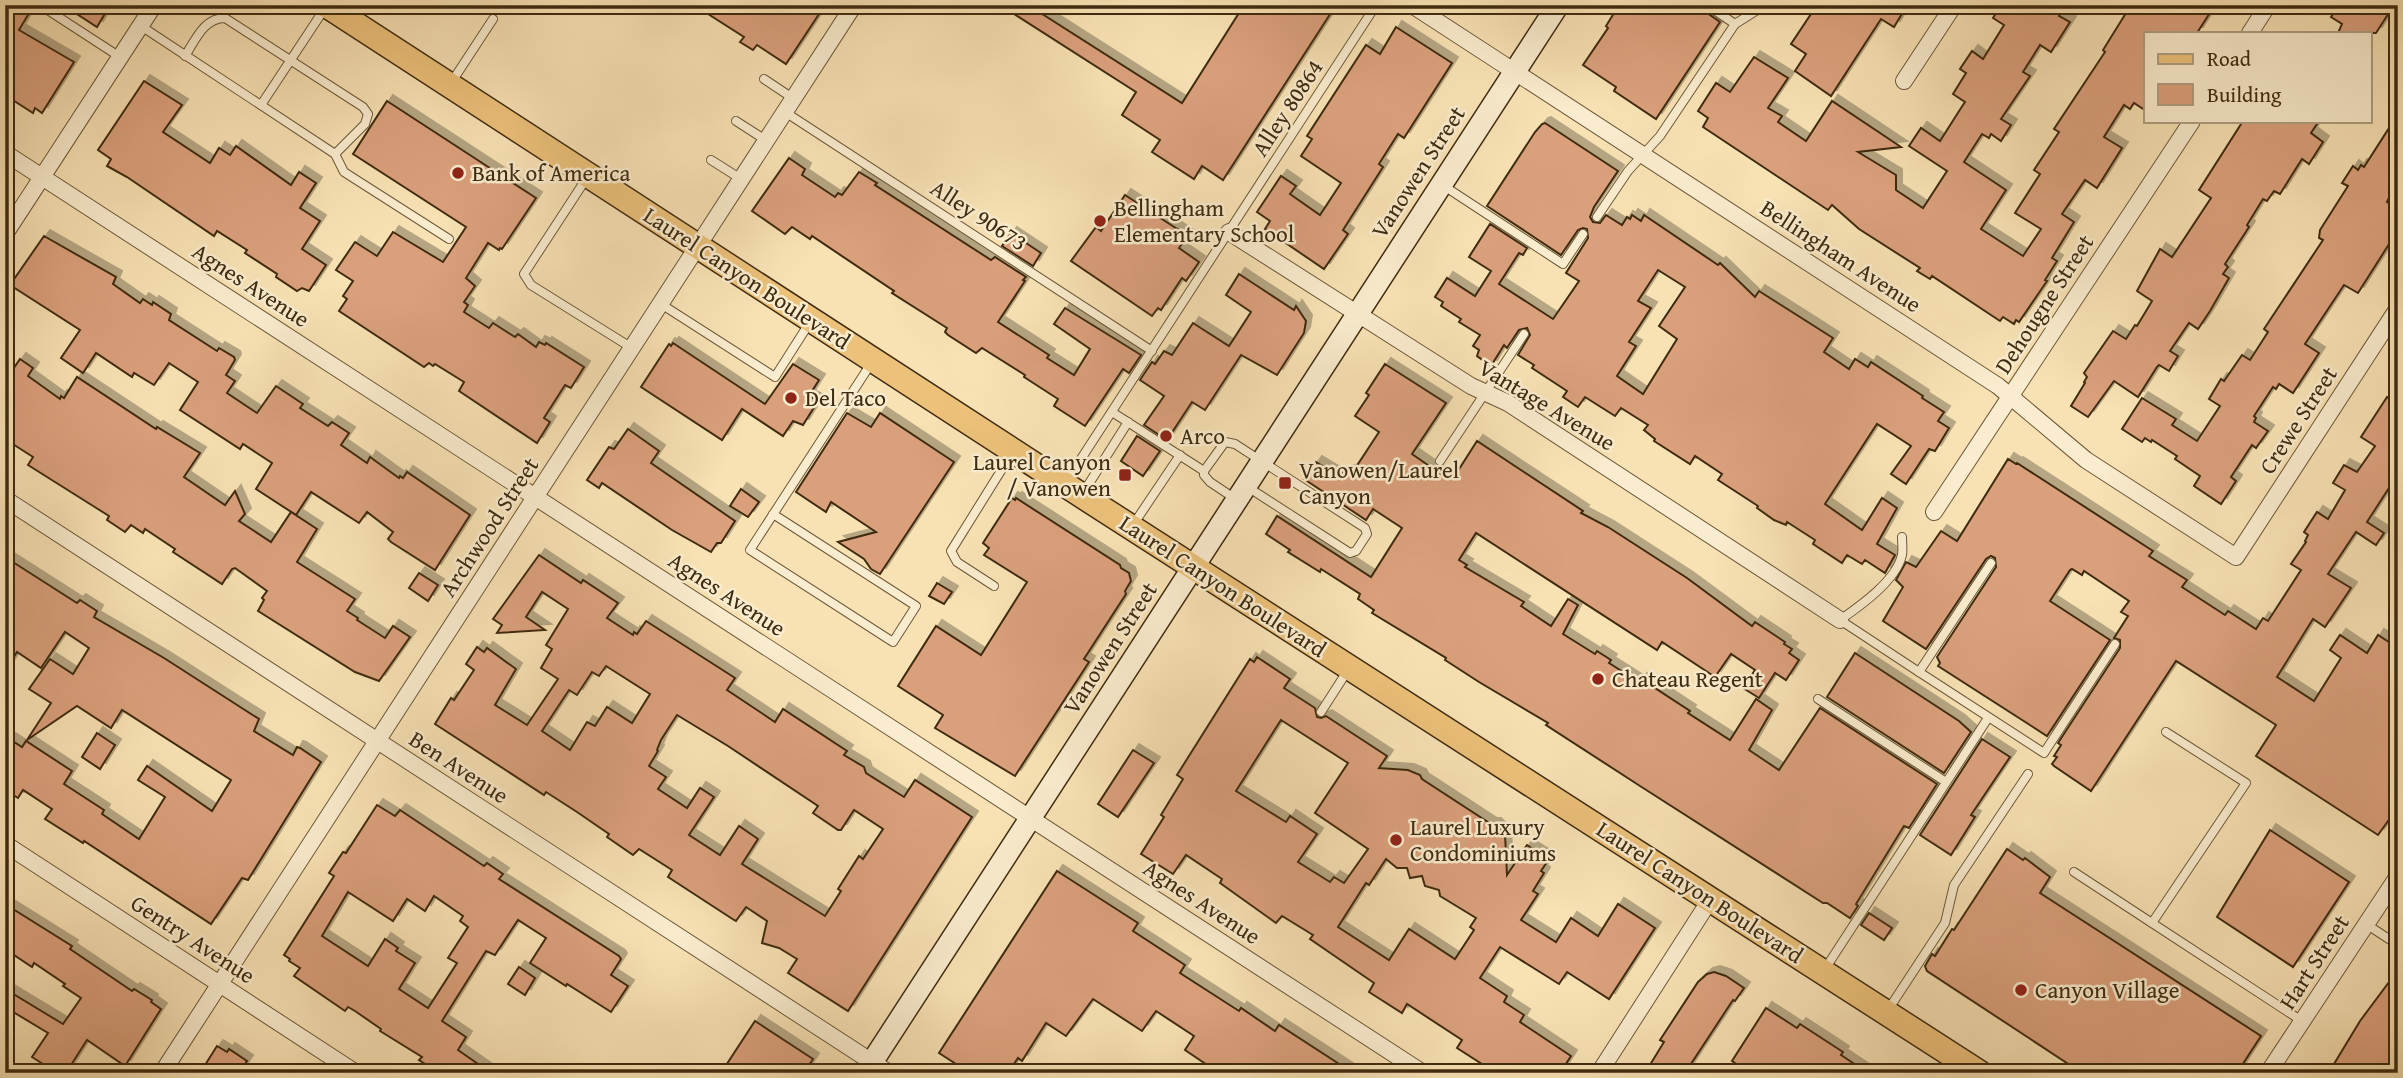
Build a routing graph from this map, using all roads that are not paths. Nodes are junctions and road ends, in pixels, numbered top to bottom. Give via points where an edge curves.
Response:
1 (40, 5) edge
2 (154, 5) edge
3 (326, 5) edge
4 (855, 5) edge
5 (1376, 5) edge
6 (1412, 5) edge
7 (1558, 5) edge
8 (1707, 5) edge
9 (1765, 5) edge
10 (1954, 5) edge
11 (2268, 5) edge
12 (493, 19) dead end
13 (1735, 24) junction
14 (141, 26) junction
15 (2251, 32) edge
16 (185, 56) junction
17 (120, 57) junction
18 (290, 60) junction
19 (1515, 72) junction
20 (764, 79) dead end
21 (1904, 81) dead end
22 (450, 86) junction
23 (261, 105) junction
24 (790, 105) junction
25 (736, 121) dead end
26 (2191, 122) edge
27 (767, 141) junction
28 (5, 153) edge
29 (335, 154) junction
30 (1643, 155) junction
31 (712, 160) dead end
32 (588, 175) junction
33 (42, 177) junction
34 (741, 179) junction
35 (1441, 185) junction
36 (1597, 217) dead end
37 (1229, 232) junction
38 (5, 234) edge
39 (1583, 234) dead end
40 (449, 239) dead end
41 (698, 246) junction
42 (661, 304) junction
43 (2398, 307) edge
44 (1357, 314) junction
45 (811, 320) junction
46 (1524, 334) dead end
47 (632, 348) junction
48 (1152, 351) junction
49 (874, 360) junction
50 (1485, 393) junction
51 (2011, 396) junction
52 (1112, 412) junction
53 (1128, 422) junction
54 (1013, 451) junction
55 (1180, 455) junction
56 (1262, 461) junction
57 (1440, 461) dead end
58 (1204, 471) junction
59 (1073, 490) junction
60 (1242, 493) junction
61 (535, 497) junction
62 (5, 499) edge
63 (1934, 512) dead end
64 (773, 514) junction
65 (1132, 527) junction
66 (1902, 537) dead end
67 (2236, 557) joint
68 (1991, 563) dead end
69 (1194, 567) junction
70 (994, 586) dead end
71 (1840, 620) junction
72 (2116, 643) dead end
73 (1350, 667) junction
74 (1919, 672) junction
75 (1818, 699) dead end
76 (1321, 712) dead end
77 (1989, 718) junction
78 (2166, 732) dead end
79 (378, 741) junction
80 (2028, 774) dead end
81 (1946, 782) junction
82 (1031, 818) junction
83 (5, 844) edge
84 (2074, 873) dead end
85 (2398, 876) edge
86 (1710, 900) junction
87 (2151, 923) junction
88 (2366, 924) junction
89 (2398, 945) edge
90 (1823, 971) junction
91 (219, 984) junction
92 (1886, 1012) junction
93 (2302, 1021) junction
94 (1949, 1065) edge
95 (875, 1069) edge
96 (162, 1073) edge
97 (356, 1073) edge
98 (1423, 1073) edge
99 (1599, 1073) edge
100 (1980, 1073) edge
101 (2268, 1073) edge

1 - 17 lane
2 - 14 street
3 - 18 lane
3 - 22 main road, Laurel Canyon Boulevard
4 - 24 street, Archwood Street
5 - 37 lane, Alley 80864
6 - 19 street, Bellingham Avenue
7 - 19 main road, Vanowen Street
8 - 13 lane
9 - 13 lane
10 - 21 street
11 - 15 street
12 - 22 lane
13 - 30 lane
14 - 16 lane
14 - 17 street
16 - 18 lane via 207,23 225,18
16 - 23 lane
17 - 33 street
18 - 23 lane
18 - 29 lane via 368,114 365,124
19 - 30 street, Bellingham Avenue
19 - 35 main road, Vanowen Street
20 - 24 lane, Alley 90673
22 - 32 main road, Laurel Canyon Boulevard
23 - 29 lane
24 - 27 street, Archwood Street
24 - 48 lane, Alley 90673
25 - 27 lane
26 - 51 street, Dehougne Street
27 - 34 street, Archwood Street
28 - 33 street, Agnes Avenue
29 - 40 lane via 344,172
30 - 36 lane
30 - 51 street, Bellingham Avenue
31 - 34 lane
32 - 41 main road, Laurel Canyon Boulevard
32 - 47 lane via 524,274 531,285
33 - 38 street
33 - 61 street, Agnes Avenue
34 - 41 street, Archwood Street
35 - 39 lane via 1563,264
35 - 44 main road, Vanowen Street
37 - 44 street, Vantage Avenue
37 - 48 lane, Alley 80864
41 - 42 street, Archwood Street
41 - 45 main road, Laurel Canyon Boulevard
42 - 45 lane via 775,377
42 - 47 street, Archwood Street
43 - 67 street, Crewe Street
44 - 50 street, Vantage Avenue
44 - 56 main road, Vanowen Street
45 - 49 main road, Laurel Canyon Boulevard
46 - 50 lane
47 - 61 street, Archwood Street
48 - 52 lane, Alley 80864
49 - 54 main road, Laurel Canyon Boulevard
49 - 64 lane
50 - 57 lane
50 - 71 street, Vantage Avenue via 1508,403
51 - 63 street, Dehougne Street
51 - 67 street, Bellingham Avenue via 2086,460
52 - 53 lane
52 - 59 lane, Alley 80864
53 - 55 lane
53 - 59 lane
54 - 59 main road, Laurel Canyon Boulevard
54 - 70 lane via 951,551 957,562
55 - 58 lane
55 - 65 lane
56 - 58 lane via 1229,441
56 - 60 main road, Vanowen Street
56 - 60 lane via 1365,528 1367,534 1350,553
58 - 60 lane via 1205,477
59 - 65 main road, Laurel Canyon Boulevard
60 - 69 main road, Vanowen Street
61 - 79 street, Archwood Street
61 - 82 street, Agnes Avenue
62 - 79 street, Ben Avenue
64 - 64 lane via 750,550 893,642 916,606
65 - 69 main road, Laurel Canyon Boulevard
66 - 71 lane via 1902,556 1892,574
68 - 74 lane
69 - 73 main road, Laurel Canyon Boulevard
69 - 82 main road, Vanowen Street
71 - 74 lane
72 - 77 lane via 2044,753
73 - 76 lane
73 - 86 main road, Laurel Canyon Boulevard
74 - 77 lane
75 - 81 lane
77 - 81 lane
78 - 87 lane via 2246,783
79 - 91 street, Archwood Street
79 - 95 street, Ben Avenue
80 - 92 lane via 1954,885 1945,923
81 - 90 lane
82 - 95 main road, Vanowen Street
82 - 98 street, Agnes Avenue
83 - 91 street, Gentry Avenue
84 - 87 lane
85 - 88 street, Hart Street
86 - 90 main road, Laurel Canyon Boulevard
86 - 99 street
87 - 93 lane
88 - 89 lane
88 - 93 street, Hart Street
90 - 92 main road, Laurel Canyon Boulevard
91 - 96 street, Archwood Street
91 - 97 street, Gentry Avenue
92 - 94 main road, Laurel Canyon Boulevard
93 - 101 street, Hart Street
94 - 100 main road, Laurel Canyon Boulevard

